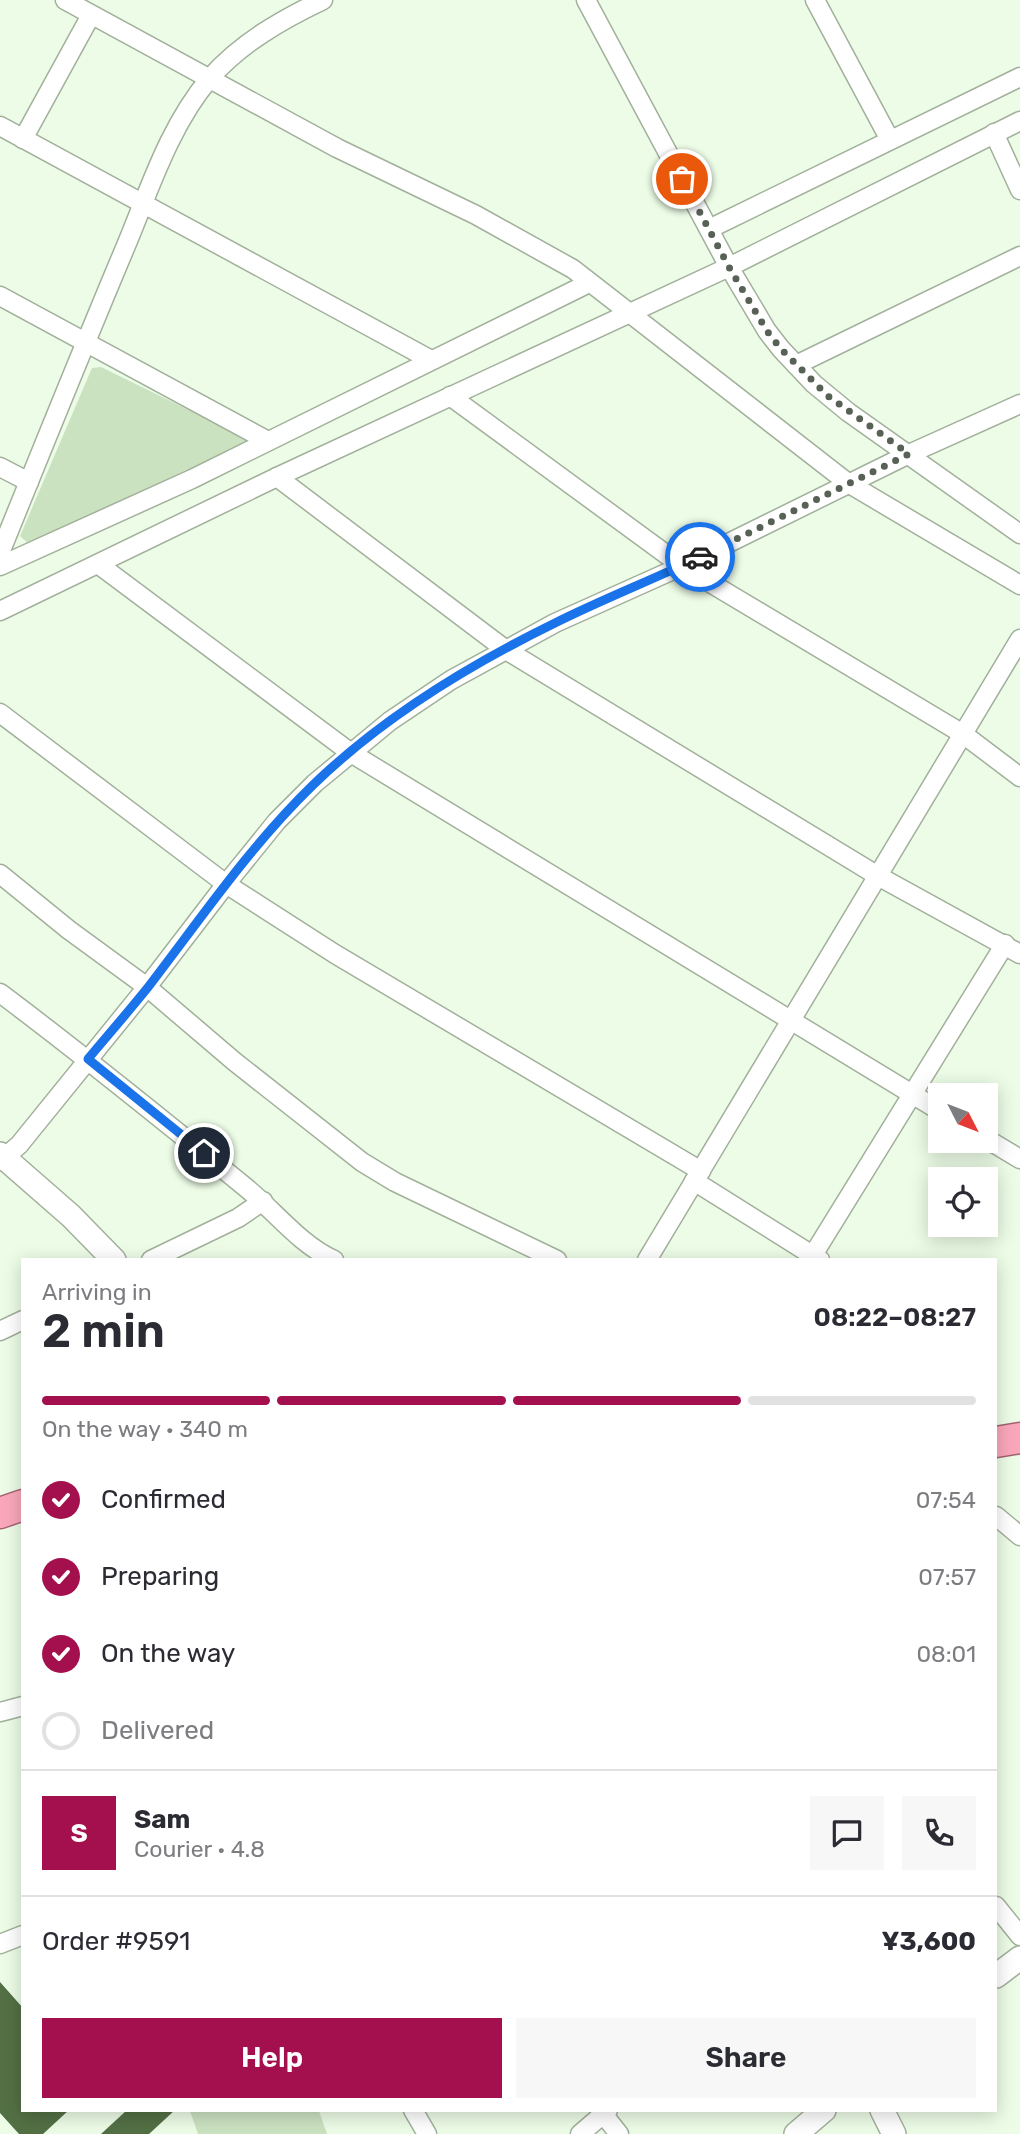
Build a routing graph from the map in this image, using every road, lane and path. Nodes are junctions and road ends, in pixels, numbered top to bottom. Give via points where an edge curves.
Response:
1 (65, 0) edge
2 (323, 0) edge
3 (586, 0) edge
4 (815, 0) edge
5 (288, 7) edge
6 (91, 15) junction
7 (1020, 77) edge
8 (209, 79) junction
9 (1020, 121) edge
10 (0, 126) edge
11 (994, 133) junction
12 (23, 139) junction
13 (890, 140) junction
14 (1020, 190) edge
15 (143, 205) junction
16 (709, 229) junction
17 (1020, 256) edge
18 (729, 267) junction
19 (589, 284) junction
20 (0, 296) edge
21 (628, 312) junction
22 (85, 342) junction
23 (431, 360) junction
24 (796, 365) junction
25 (450, 396) junction
26 (1020, 404) edge
27 (268, 442) junction
28 (909, 454) junction
29 (0, 467) edge
30 (277, 477) junction
31 (29, 482) junction
32 (848, 483) junction
33 (1020, 534) edge
34 (0, 554) edge
35 (98, 564) junction
36 (0, 566) edge
37 (682, 566) junction
38 (1020, 584) edge
39 (0, 611) edge
40 (1020, 639) edge
41 (506, 650) junction
42 (0, 713) edge
43 (963, 734) junction
44 (351, 753) junction
45 (1020, 777) edge
46 (0, 874) edge
47 (878, 876) junction
48 (226, 884) junction
49 (1013, 949) edge
50 (148, 987) junction
51 (0, 993) edge
52 (789, 1020) junction
53 (88, 1059) junction
54 (912, 1095) junction
55 (928, 1104) edge
56 (998, 1146) edge
57 (2, 1157) edge
58 (1020, 1159) edge
59 (697, 1176) junction
60 (263, 1201) junction
61 (313, 1256) edge
62 (112, 1258) edge
63 (155, 1258) edge
64 (553, 1258) edge
65 (648, 1258) edge
66 (816, 1258) edge
67 (21, 1321) edge
68 (0, 1331) edge
69 (1020, 1438) edge
70 (997, 1442) edge
71 (21, 1506) edge
72 (0, 1513) edge
73 (997, 1517) edge
74 (1020, 1536) edge
75 (21, 1707) edge
76 (0, 1712) edge
77 (997, 1907) edge
78 (21, 1936) edge
79 (1020, 1936) edge
80 (0, 1944) edge
81 (1020, 1958) edge
82 (997, 1975) edge
83 (414, 2112) edge
84 (604, 2112) edge
85 (822, 2112) edge
86 (883, 2112) edge
87 (427, 2134) edge
88 (580, 2134) edge
89 (619, 2134) edge
90 (796, 2134) edge
91 (894, 2134) edge

1 - 6 street
2 - 5 street
3 - 16 street
4 - 13 street
5 - 8 street
6 - 8 street
6 - 12 street
7 - 13 street
8 - 15 street via 176,128
8 - 19 street via 488,221 573,269
9 - 11 street
10 - 12 street
11 - 14 street
11 - 18 street
12 - 15 street
13 - 16 street
15 - 22 street
15 - 23 street
16 - 18 street
17 - 24 street
18 - 21 street
18 - 24 street via 767,331
19 - 21 street
19 - 23 street
20 - 22 street
21 - 25 street
21 - 32 street
22 - 27 street
22 - 31 street
23 - 27 street
24 - 28 street via 828,396
25 - 30 street
25 - 37 street
26 - 28 street
27 - 36 street
28 - 32 street
28 - 33 street
29 - 31 street
30 - 35 street
30 - 41 street
31 - 34 street
32 - 37 street
32 - 38 street
35 - 39 street
35 - 44 street
37 - 41 street
37 - 43 street
40 - 43 street
41 - 44 street via 441,687
41 - 47 street
42 - 48 street
43 - 45 street
43 - 47 street
44 - 48 street via 277,821
44 - 52 street
46 - 50 street
47 - 49 street
47 - 52 street
48 - 50 street
48 - 59 street
49 - 54 street
50 - 53 street
50 - 64 street via 362,1162
51 - 53 street
52 - 54 street
52 - 59 street
53 - 57 street via 19,1145
53 - 60 street
54 - 55 street
54 - 66 street
56 - 58 street
57 - 62 street
59 - 65 street
59 - 66 street
60 - 61 street
60 - 63 street
67 - 68 street
69 - 70 highway
71 - 72 highway
73 - 74 street
75 - 76 street
77 - 79 street
78 - 80 street
81 - 82 street
83 - 87 street
84 - 88 street
84 - 89 street
85 - 90 street
86 - 91 street

